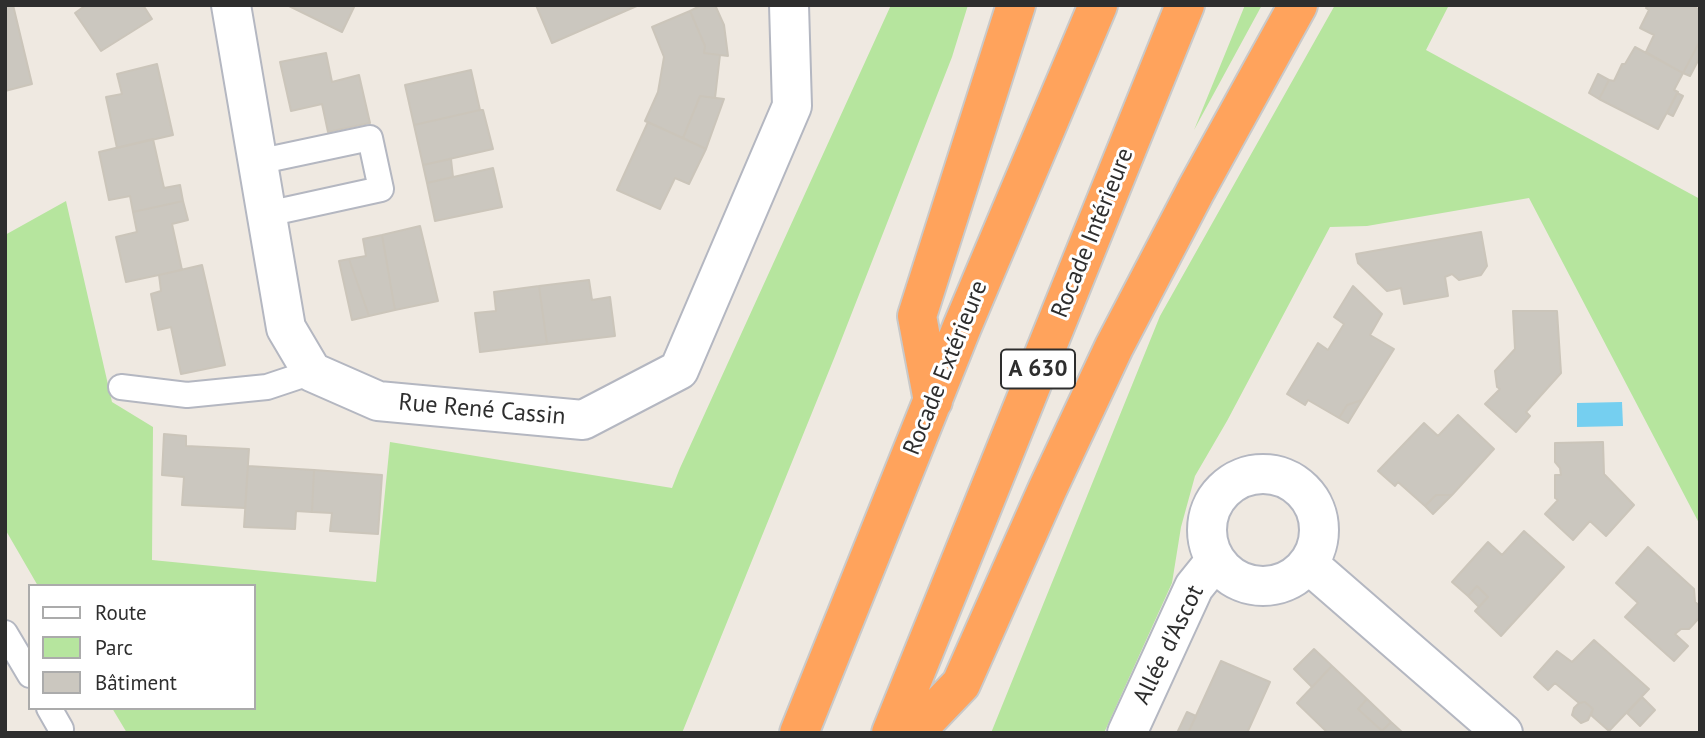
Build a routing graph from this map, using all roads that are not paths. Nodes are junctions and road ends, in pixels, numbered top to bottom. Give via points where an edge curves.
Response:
1 (231, 5) edge
2 (789, 5) edge
3 (1016, 5) edge
4 (1098, 5) edge
5 (1185, 5) edge
6 (1298, 5) edge
7 (257, 162) junction
8 (267, 214) junction
9 (312, 372) junction
10 (121, 387) dead end
11 (933, 401) junction
12 (1215, 561) junction
13 (1306, 566) junction
14 (5, 633) edge
15 (28, 672) edge
16 (799, 733) edge
17 (891, 733) edge
18 (914, 733) edge
19 (1127, 733) edge
20 (1503, 733) edge

1 - 7 street
2 - 9 street, Rue René Cassin via 792,106 679,370 583,420 378,401
3 - 11 highway via 917,316
4 - 11 highway, Rocade Extérieure
5 - 17 highway, Rocade Intérieure / A 630
6 - 18 highway via 1114,347 961,684
7 - 8 street
7 - 8 lane via 370,138 381,189
8 - 9 street via 286,328
9 - 10 lane via 267,387 187,395
11 - 16 highway, Rocade Extérieure
12 - 13 street via 1227,574 1259,587 1293,578
12 - 13 street via 1208,543 1212,506 1222,491 1256,474 1293,483 1316,512 1316,550
12 - 19 street, Allée d'Ascot via 1194,587
13 - 20 street
14 - 15 lane

